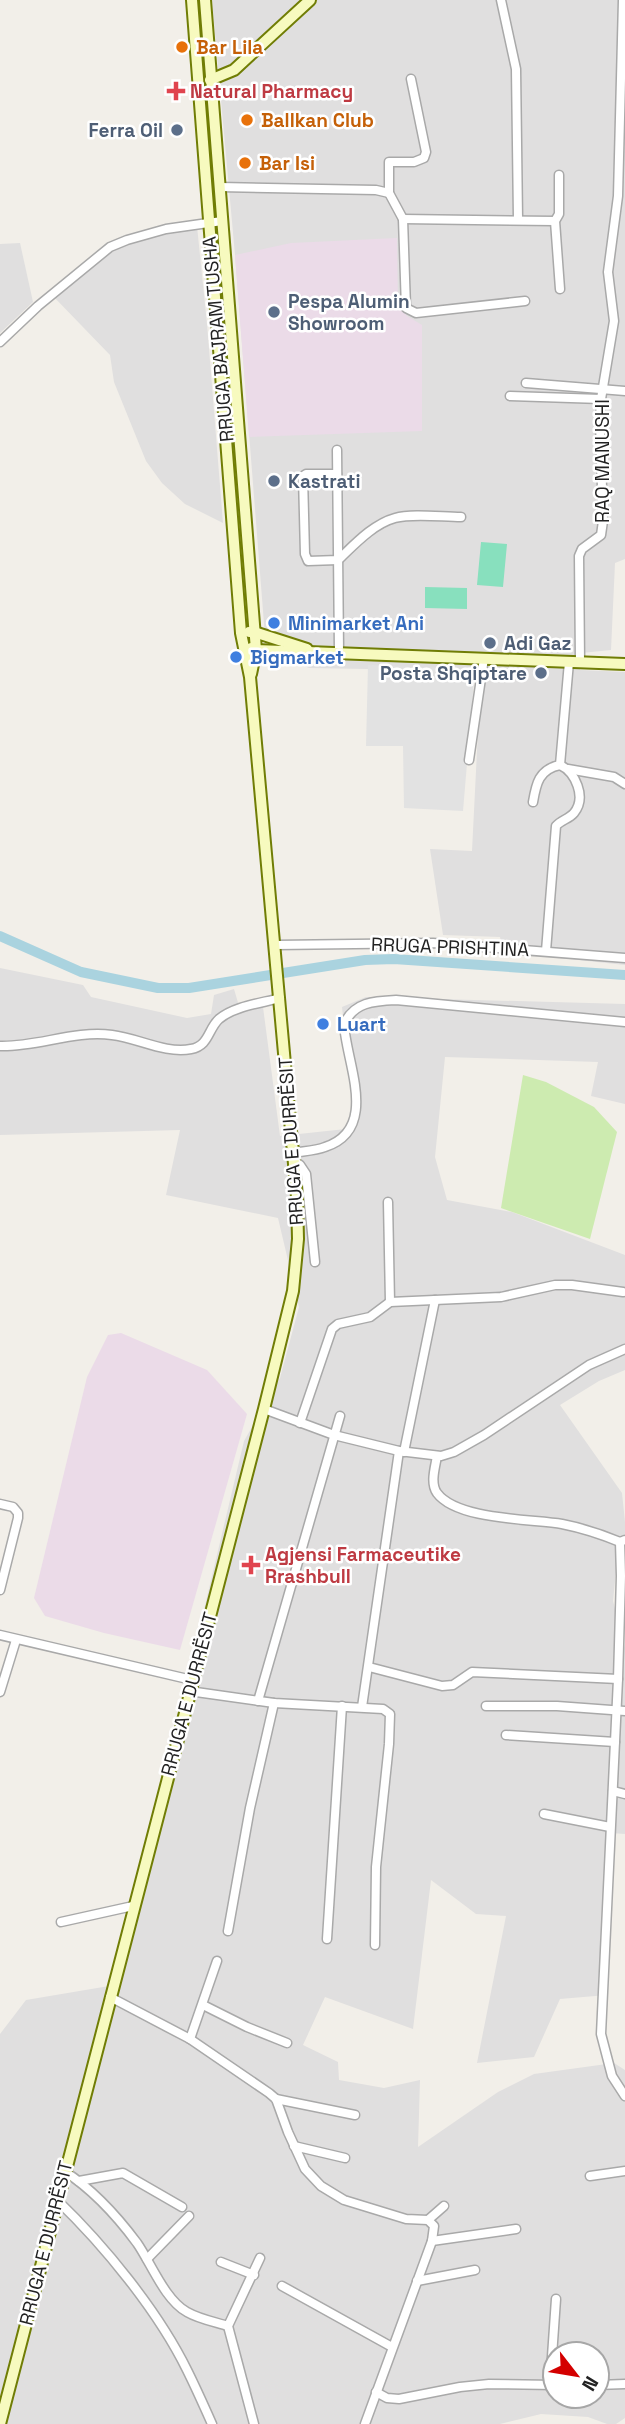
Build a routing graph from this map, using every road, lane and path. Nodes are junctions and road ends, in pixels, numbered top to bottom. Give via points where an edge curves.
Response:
1 (192, 0) edge
2 (205, 0) edge
3 (310, 0) edge
4 (501, 0) edge
5 (623, 0) edge
6 (411, 79) dead end
7 (210, 80) junction
8 (559, 175) dead end
9 (220, 187) junction
10 (389, 193) junction
11 (403, 219) junction
12 (518, 219) junction
13 (222, 221) junction
14 (555, 221) junction
15 (208, 223) junction
16 (560, 289) dead end
17 (524, 301) dead end
18 (0, 342) edge
19 (526, 383) dead end
20 (625, 391) edge
21 (602, 394) junction
22 (510, 396) dead end
23 (337, 450) dead end
24 (337, 474) junction
25 (461, 517) dead end
26 (338, 560) junction
27 (254, 632) junction
28 (242, 638) junction
29 (256, 650) junction
30 (320, 653) junction
31 (339, 653) junction
32 (484, 658) junction
33 (574, 662) junction
34 (625, 664) edge
35 (250, 677) junction
36 (469, 760) dead end
37 (564, 767) junction
38 (625, 784) edge
39 (533, 802) dead end
40 (276, 951) junction
41 (546, 951) junction
42 (625, 958) edge
43 (280, 995) junction
44 (625, 1021) edge
45 (0, 1045) edge
46 (293, 1157) junction
47 (388, 1202) dead end
48 (315, 1262) dead end
49 (623, 1292) edge
50 (435, 1300) junction
51 (390, 1302) junction
52 (625, 1349) edge
53 (264, 1409) junction
54 (340, 1416) dead end
55 (300, 1423) junction
56 (334, 1435) junction
57 (401, 1451) junction
58 (437, 1456) junction
59 (0, 1504) edge
60 (622, 1541) edge
61 (0, 1590) edge
62 (0, 1635) edge
63 (16, 1640) junction
64 (369, 1667) junction
65 (192, 1679) junction
66 (618, 1679) junction
67 (189, 1691) junction
68 (0, 1692) edge
69 (258, 1701) junction
70 (274, 1703) junction
71 (342, 1706) junction
72 (486, 1706) dead end
73 (362, 1707) junction
74 (620, 1710) edge
75 (506, 1735) dead end
76 (615, 1742) junction
77 (614, 1766) junction
78 (625, 1768) edge
79 (613, 1791) junction
80 (625, 1794) edge
81 (544, 1814) dead end
82 (610, 1827) junction
83 (133, 1906) junction
84 (61, 1922) dead end
85 (228, 1931) dead end
86 (327, 1940) dead end
87 (375, 1945) dead end
88 (217, 1961) dead end
89 (110, 1997) junction
90 (203, 2005) junction
91 (190, 2039) junction
92 (287, 2043) dead end
93 (625, 2096) edge
94 (276, 2099) junction
95 (355, 2115) dead end
96 (294, 2146) junction
97 (345, 2158) dead end
98 (64, 2171) junction
99 (625, 2171) edge
100 (590, 2176) dead end
101 (79, 2181) junction
102 (57, 2200) junction
103 (444, 2206) dead end
104 (182, 2207) dead end
105 (189, 2217) dead end
106 (428, 2220) junction
107 (516, 2229) dead end
108 (432, 2241) junction
109 (260, 2258) dead end
110 (147, 2259) junction
111 (221, 2262) dead end
112 (475, 2270) dead end
113 (254, 2275) junction
114 (417, 2281) junction
115 (282, 2286) dead end
116 (556, 2299) dead end
117 (228, 2326) junction
118 (554, 2340) edge
119 (392, 2347) junction
120 (541, 2385) edge
121 (376, 2392) junction
122 (3, 2400) edge
123 (0, 2424) edge
124 (212, 2424) edge
125 (254, 2424) edge
126 (365, 2424) edge

1 - 15 main road, RRUGA BAJRAM TUSHA
2 - 7 main road, RRUGA BAJRAM TUSHA
3 - 7 main road via 234,71
4 - 12 street via 516,69
5 - 21 street, RAQ MANUSHI via 618,196 608,272 614,321
6 - 10 street via 426,152 414,162 389,162
7 - 9 main road, RRUGA BAJRAM TUSHA
8 - 14 street
9 - 10 street
9 - 13 main road, RRUGA BAJRAM TUSHA
10 - 11 street
11 - 12 street
11 - 17 street via 407,308 416,313
12 - 14 street
13 - 15 street
13 - 27 main road, RRUGA BAJRAM TUSHA
14 - 16 street
15 - 18 street via 166,229 110,247
15 - 28 main road, RRUGA BAJRAM TUSHA
19 - 21 street
20 - 21 street
21 - 22 street
21 - 33 street, RAQ MANUSHI via 603,521 601,535 579,556
23 - 24 street
24 - 26 street
24 - 26 street via 306,474 302,479 305,558
25 - 26 street via 397,517 359,540
26 - 31 street
27 - 28 main road
27 - 29 main road, RRUGA BAJRAM TUSHA
27 - 30 main road
28 - 29 main road
28 - 35 main road, RRUGA BAJRAM TUSHA
29 - 30 main road
29 - 35 main road, RRUGA BAJRAM TUSHA
30 - 31 main road
31 - 32 main road
32 - 33 main road
32 - 36 street
33 - 34 main road
33 - 37 street, RAQ MANUSHI
35 - 40 main road, RRUGA BAJRAM TUSHA
37 - 38 street via 614,777
37 - 39 street via 552,767 539,777
37 - 41 street via 576,781 579,801 574,813 556,826
40 - 41 street, RRUGA PRISHTINA via 433,943
40 - 43 main road, RRUGA E DURRËSIT
41 - 42 street, RRUGA PRISHTINA
43 - 45 street via 220,1018 202,1046 191,1049 173,1050 112,1035
43 - 46 main road, RRUGA E DURRËSIT
44 - 46 street via 396,1000 362,1004 344,1024 358,1108 352,1125 326,1147
46 - 48 street via 306,1174
46 - 53 main road, RRUGA E DURRËSIT via 297,1266
47 - 51 street
49 - 50 street via 555,1285 500,1297
50 - 51 street
50 - 57 street
51 - 55 street via 370,1317 332,1329
52 - 58 street via 589,1365 468,1444
53 - 55 street
53 - 65 main road, RRUGA E DURRËSIT
54 - 56 street
55 - 56 street
56 - 57 street
56 - 69 street
57 - 58 street
57 - 64 street
58 - 60 street via 434,1487 449,1504 471,1512 578,1527
59 - 61 street via 13,1507 18,1518
60 - 66 street
62 - 63 street
63 - 65 street
63 - 68 street
64 - 66 street via 442,1686 453,1685 472,1672
64 - 73 street
65 - 67 main road, RRUGA E DURRËSIT
66 - 74 street
67 - 69 street
67 - 83 main road, RRUGA E DURRËSIT
69 - 70 street
70 - 71 street
70 - 85 street
71 - 73 street
71 - 86 street
72 - 74 street
73 - 87 street via 383,1709 391,1718 378,1844
74 - 76 street
75 - 76 street
76 - 77 street
77 - 78 street
77 - 79 street
79 - 80 street
79 - 82 street
81 - 82 street
82 - 93 street via 601,2034 612,2076
83 - 84 street
83 - 89 main road, RRUGA E DURRËSIT
88 - 90 street
89 - 91 street
89 - 98 main road, RRUGA E DURRËSIT
90 - 91 street
90 - 92 street
91 - 94 street
94 - 95 street
94 - 96 street
96 - 97 street
96 - 106 street via 305,2169 344,2200
98 - 101 street
98 - 102 main road, RRUGA E DURRËSIT
99 - 100 street
101 - 104 street via 123,2173
101 - 110 street
102 - 122 main road, RRUGA E DURRËSIT
102 - 124 street via 127,2279 164,2330
103 - 106 street
105 - 110 street
106 - 108 street via 434,2226
107 - 108 street
108 - 114 street
109 - 113 street
110 - 117 street via 187,2312
111 - 113 street
112 - 114 street
113 - 117 street
114 - 119 street
115 - 119 street
116 - 118 street
117 - 125 street
119 - 121 street
120 - 121 street via 489,2384 399,2399
121 - 126 street
122 - 123 main road, RRUGA E DURRËSIT

